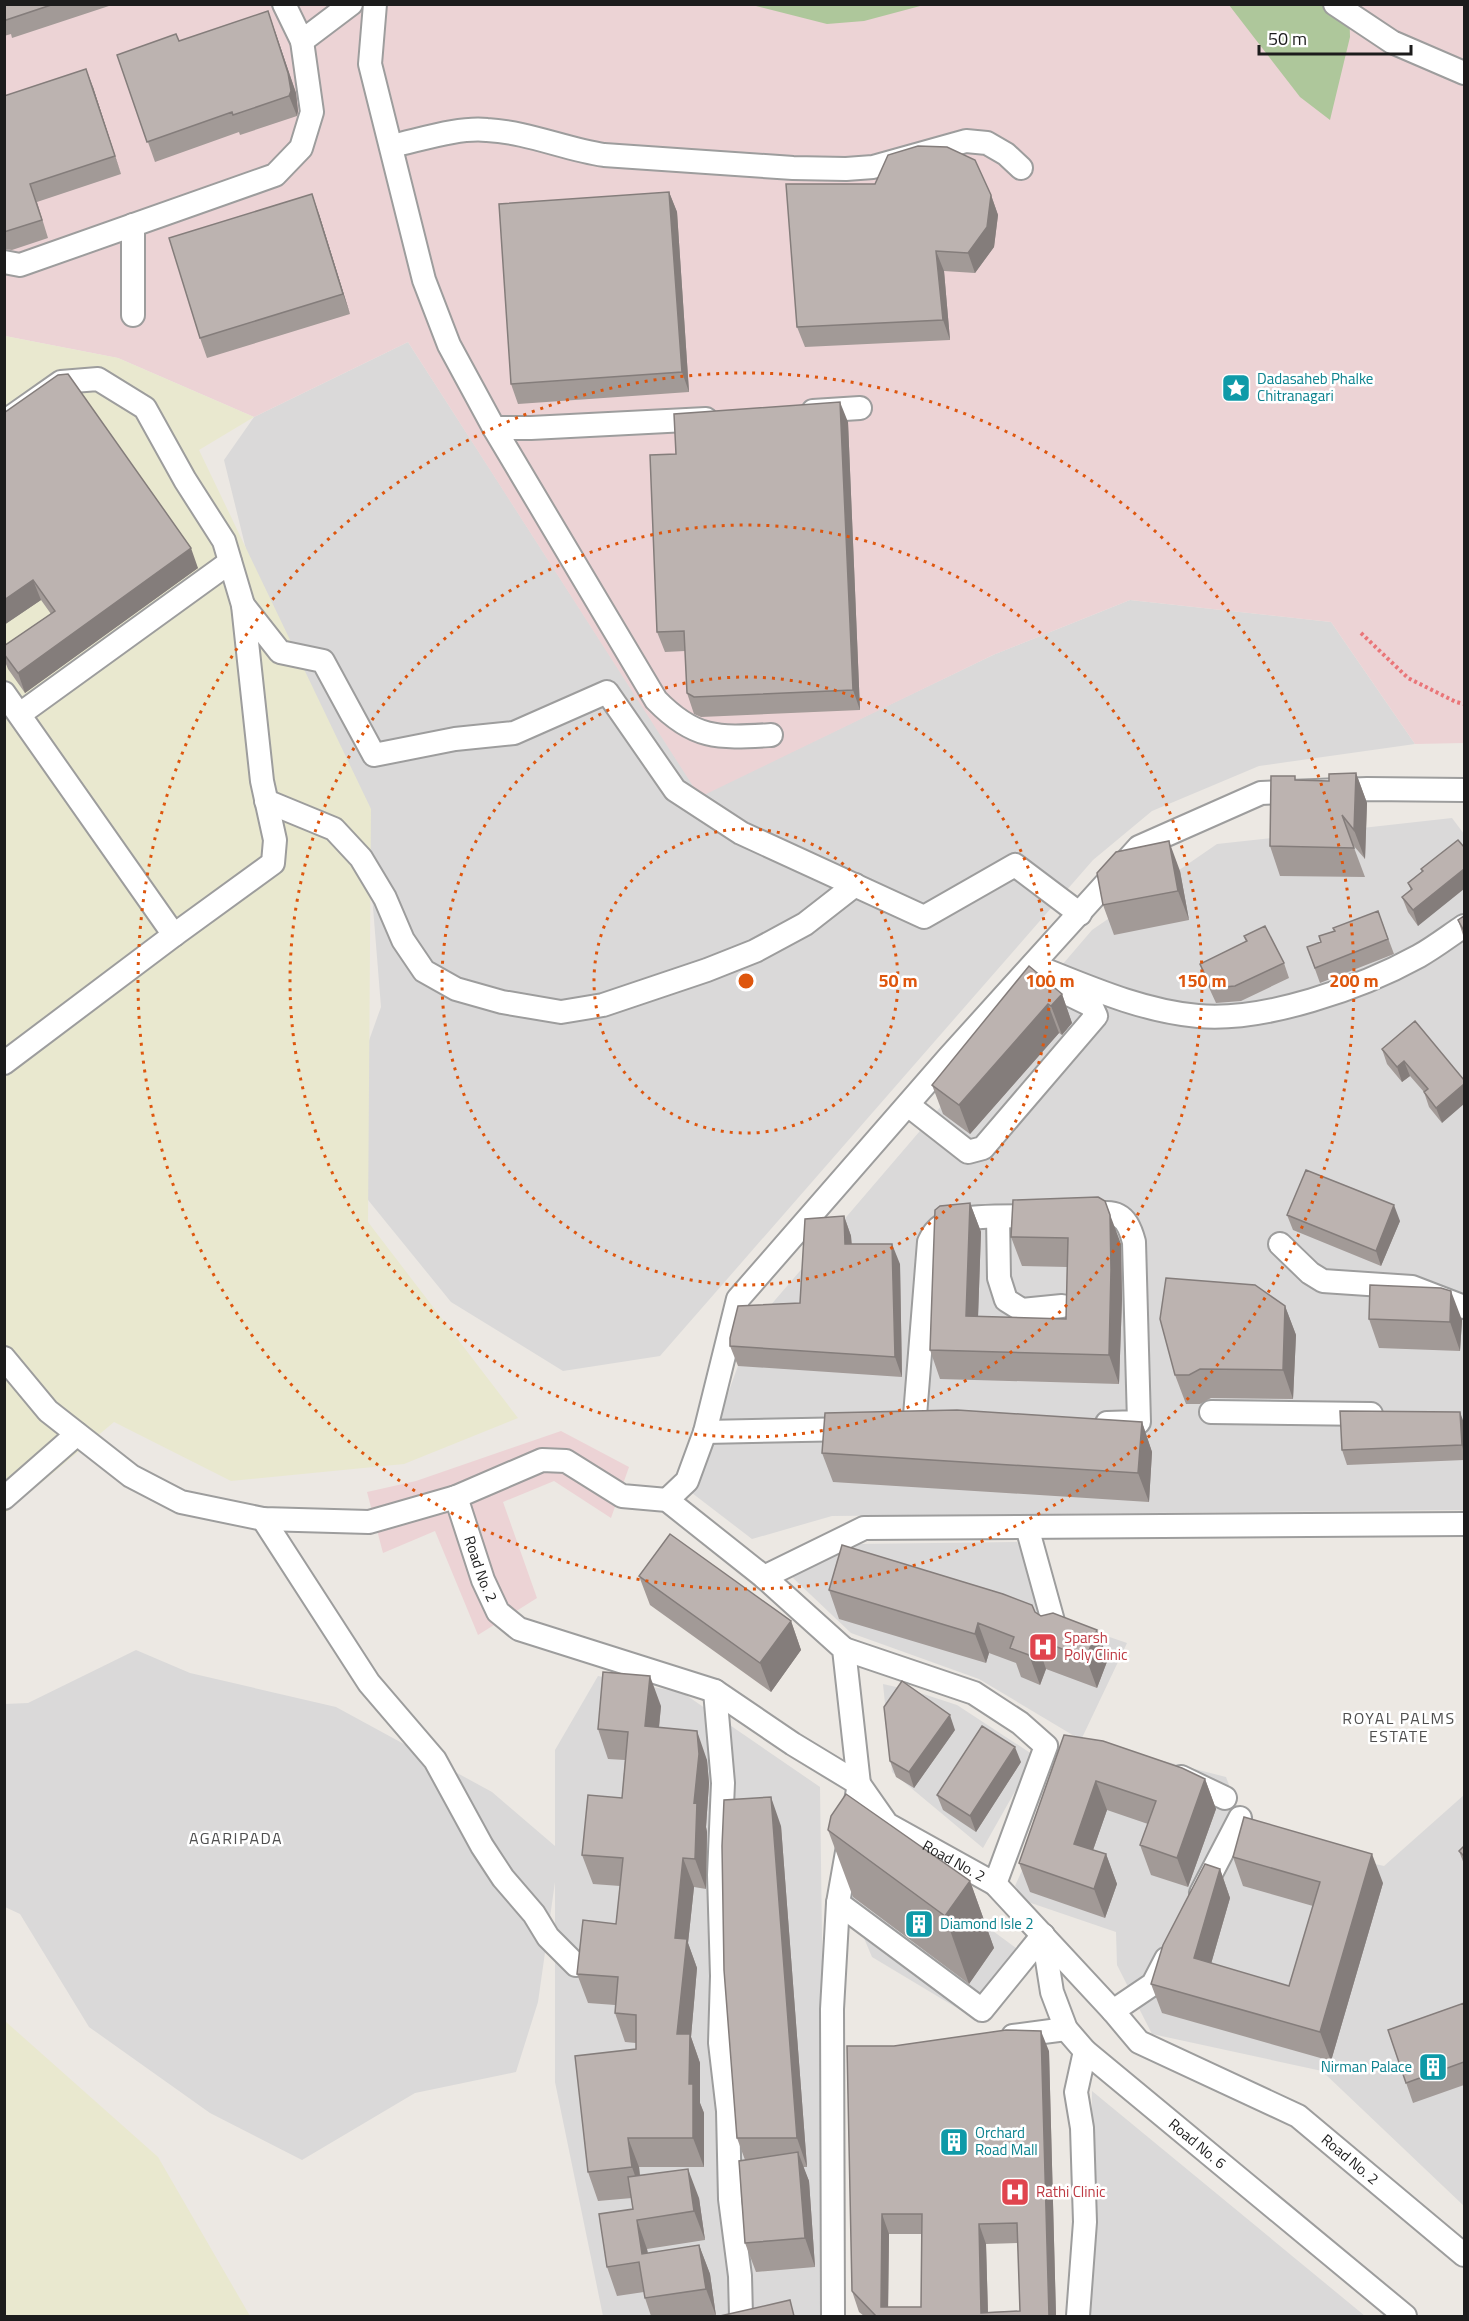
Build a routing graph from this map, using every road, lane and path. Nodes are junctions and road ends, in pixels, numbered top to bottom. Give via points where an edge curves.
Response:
1 (284, 4) edge
2 (351, 4) edge
3 (375, 4) edge
4 (1335, 4) edge
5 (302, 41) junction
6 (1464, 73) edge
7 (391, 146) junction
8 (1021, 168) dead end
9 (133, 225) junction
10 (4, 262) edge
11 (133, 315) dead end
12 (860, 408) dead end
13 (791, 412) edge
14 (723, 417) edge
15 (4, 422) edge
16 (494, 428) junction
17 (230, 562) junction
18 (243, 605) junction
19 (1361, 633) dead end
20 (4, 693) edge
21 (1464, 704) edge
22 (20, 714) junction
23 (771, 735) dead end
24 (1464, 790) edge
25 (266, 801) junction
26 (855, 885) junction
27 (1080, 914) junction
28 (1464, 926) edge
29 (174, 935) junction
30 (1029, 969) junction
31 (4, 1063) edge
32 (908, 1105) junction
33 (998, 1217) junction
34 (1280, 1244) dead end
35 (1062, 1306) dead end
36 (1464, 1307) edge
37 (4, 1358) edge
38 (1211, 1412) dead end
39 (1395, 1414) edge
40 (1092, 1423) edge
41 (938, 1427) edge
42 (914, 1428) junction
43 (705, 1432) junction
44 (77, 1434) junction
45 (456, 1497) junction
46 (4, 1498) edge
47 (667, 1500) junction
48 (263, 1519) junction
49 (1464, 1524) edge
50 (1027, 1527) junction
51 (764, 1577) junction
52 (1056, 1632) edge
53 (844, 1649) junction
54 (715, 1691) junction
55 (1046, 1746) junction
56 (1069, 1750) edge
57 (1162, 1768) edge
58 (859, 1784) junction
59 (1225, 1798) dead end
60 (1240, 1818) dead end
61 (995, 1884) junction
62 (838, 1904) junction
63 (1191, 1911) edge
64 (1043, 1935) junction
65 (1175, 1942) edge
66 (576, 1965) edge
67 (1113, 2011) junction
68 (1066, 2029) junction
69 (997, 2038) edge
70 (1085, 2051) junction
71 (832, 2053) junction
72 (855, 2053) edge
73 (1464, 2255) edge
74 (741, 2316) edge
75 (833, 2316) edge
76 (1078, 2316) edge
77 (1405, 2316) edge

1 - 5 street
2 - 5 street
3 - 7 street via 370,64
4 - 6 street via 1392,42
5 - 9 street via 312,112 301,148 275,175
7 - 8 street via 486,129 604,155 846,169 882,165 966,141 987,143
7 - 16 street via 424,280 449,345
9 - 10 street via 20,265
9 - 11 street
12 - 13 street
14 - 16 street
15 - 17 street via 61,382 98,379 145,408 224,541
16 - 23 street via 656,700 675,719 698,732 730,737
17 - 18 street
17 - 22 street
18 - 25 street
18 - 26 street via 280,652 323,661 374,755 454,738 514,733 608,692 675,790 741,833
19 - 21 path via 1408,678
20 - 22 street
22 - 29 street
24 - 27 street via 1261,793 1140,847
25 - 26 street via 334,829 361,858 385,898 403,940 424,971 456,989 561,1012 603,1005 754,951 806,924
25 - 29 street via 275,840 273,863
26 - 27 street via 924,916 1014,865
27 - 30 street
28 - 30 street via 1418,956 1348,988 1241,1017 1197,1016 1134,1003
29 - 31 street
30 - 32 street
30 - 32 street via 1091,1005 1096,1016 983,1148 968,1152
32 - 43 street via 738,1299
33 - 35 street via 999,1278 1006,1300 1022,1310
33 - 40 street via 1111,1213 1123,1217 1130,1225 1135,1257 1139,1422
33 - 42 street via 946,1223 935,1230 929,1242
34 - 36 street via 1323,1281 1412,1287
37 - 44 street via 48,1411
38 - 39 street
41 - 42 street
42 - 43 street
43 - 47 street via 687,1481
44 - 46 street
44 - 48 street via 131,1476 181,1502
45 - 47 street via 542,1460 566,1461 622,1496
45 - 48 street via 369,1522
45 - 54 street, Road No. 2 via 483,1580 498,1612 519,1629
47 - 51 street
48 - 66 street via 369,1683 435,1760 503,1878
49 - 50 street
50 - 51 street via 864,1528
50 - 52 street
51 - 53 street
53 - 55 street via 974,1693 1020,1723
53 - 58 street
54 - 58 street, Road No. 2
54 - 74 street via 723,1783 720,2043
55 - 56 street
55 - 61 street
57 - 59 street
58 - 61 street, Road No. 2 via 887,1824
58 - 62 street
60 - 63 street
61 - 64 street, Road No. 2
62 - 64 street via 982,2010
62 - 71 street
64 - 67 street, Road No. 2
64 - 68 street, Road No. 6 via 1053,1992
65 - 67 street via 1153,1984
67 - 73 street, Road No. 2 via 1139,2042 1299,2116
68 - 69 street
68 - 70 street, Road No. 6
70 - 76 street via 1076,2092 1082,2128 1085,2222
70 - 77 street, Road No. 6
71 - 72 street
71 - 75 street

